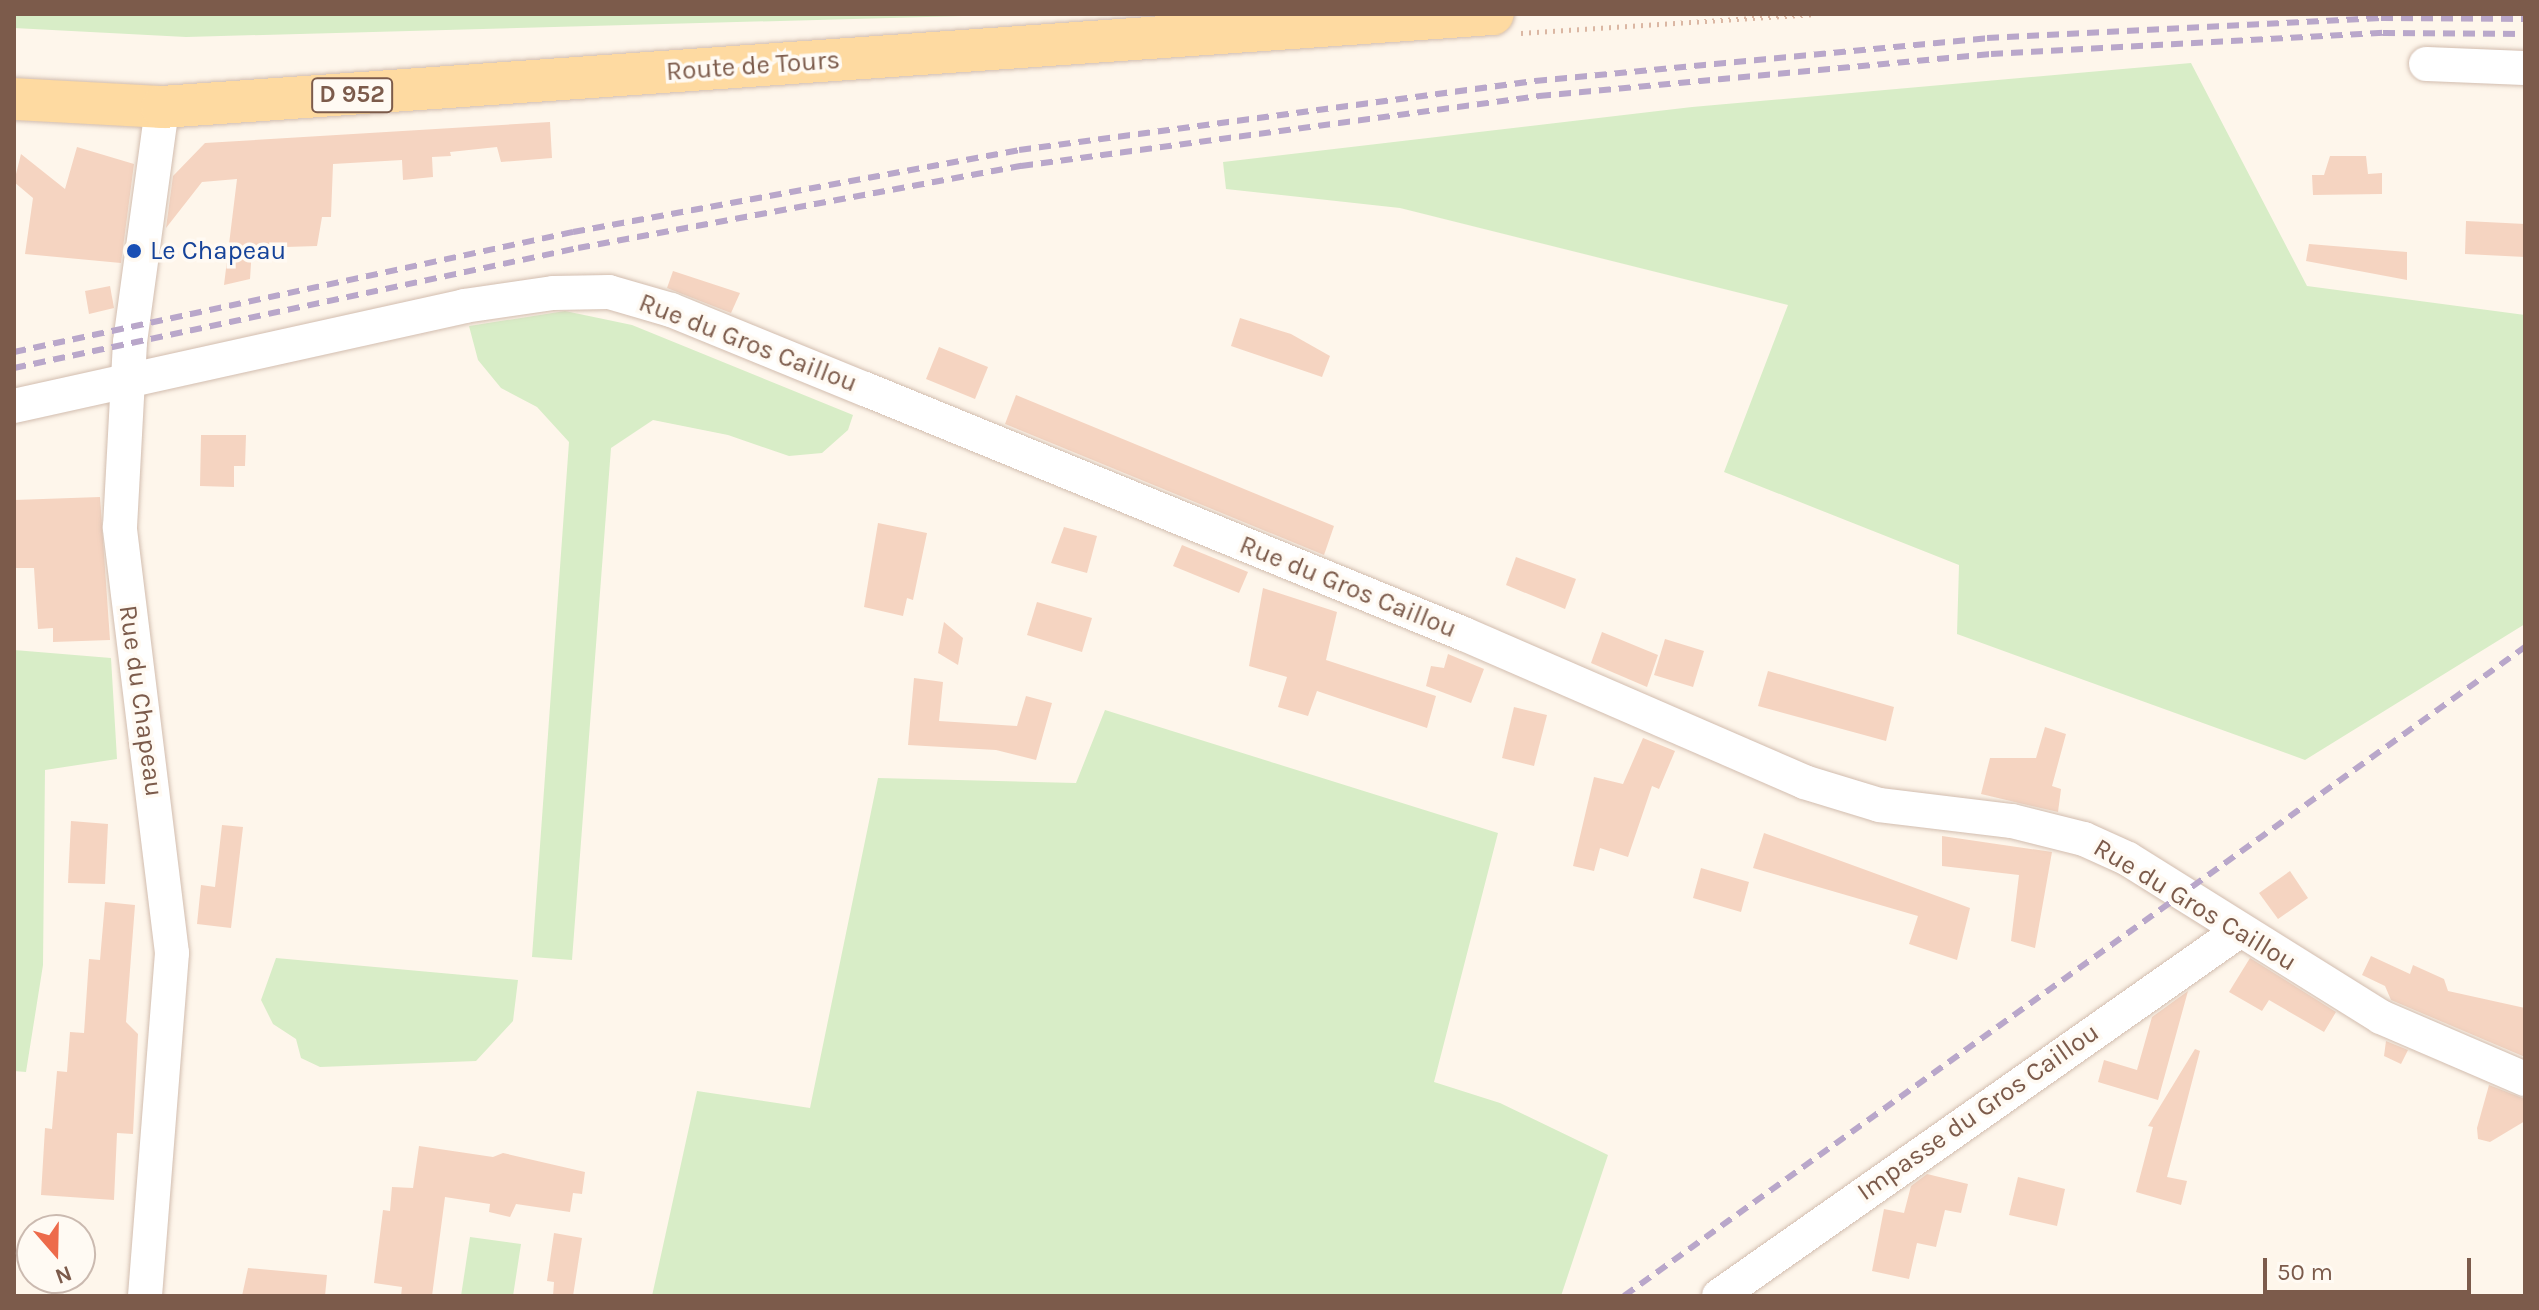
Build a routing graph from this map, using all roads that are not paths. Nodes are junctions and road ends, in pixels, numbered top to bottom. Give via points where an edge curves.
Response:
1 (1493, 14) edge
2 (2426, 64) dead end
3 (2525, 68) edge
4 (14, 99) edge
5 (162, 107) junction
6 (128, 378) junction
7 (14, 406) edge
8 (2239, 931) junction
9 (2525, 1079) edge
10 (145, 1296) edge
11 (1719, 1296) edge

1 - 5 main road, Route de Tours / D 952
2 - 3 street
4 - 5 main road, Route de Tours / D 952
5 - 6 street, Rue du Chapeau
6 - 7 street, Rue du Gros Caillou
6 - 8 street, Rue du Gros Caillou via 464,306 553,293 609,292 671,310 1464,634 1804,782 1879,805 2012,821 2084,839 2128,859
6 - 10 street, Rue du Chapeau via 120,527 172,953
8 - 9 street, Rue du Gros Caillou via 2381,1017
8 - 11 street, Impasse du Gros Caillou

